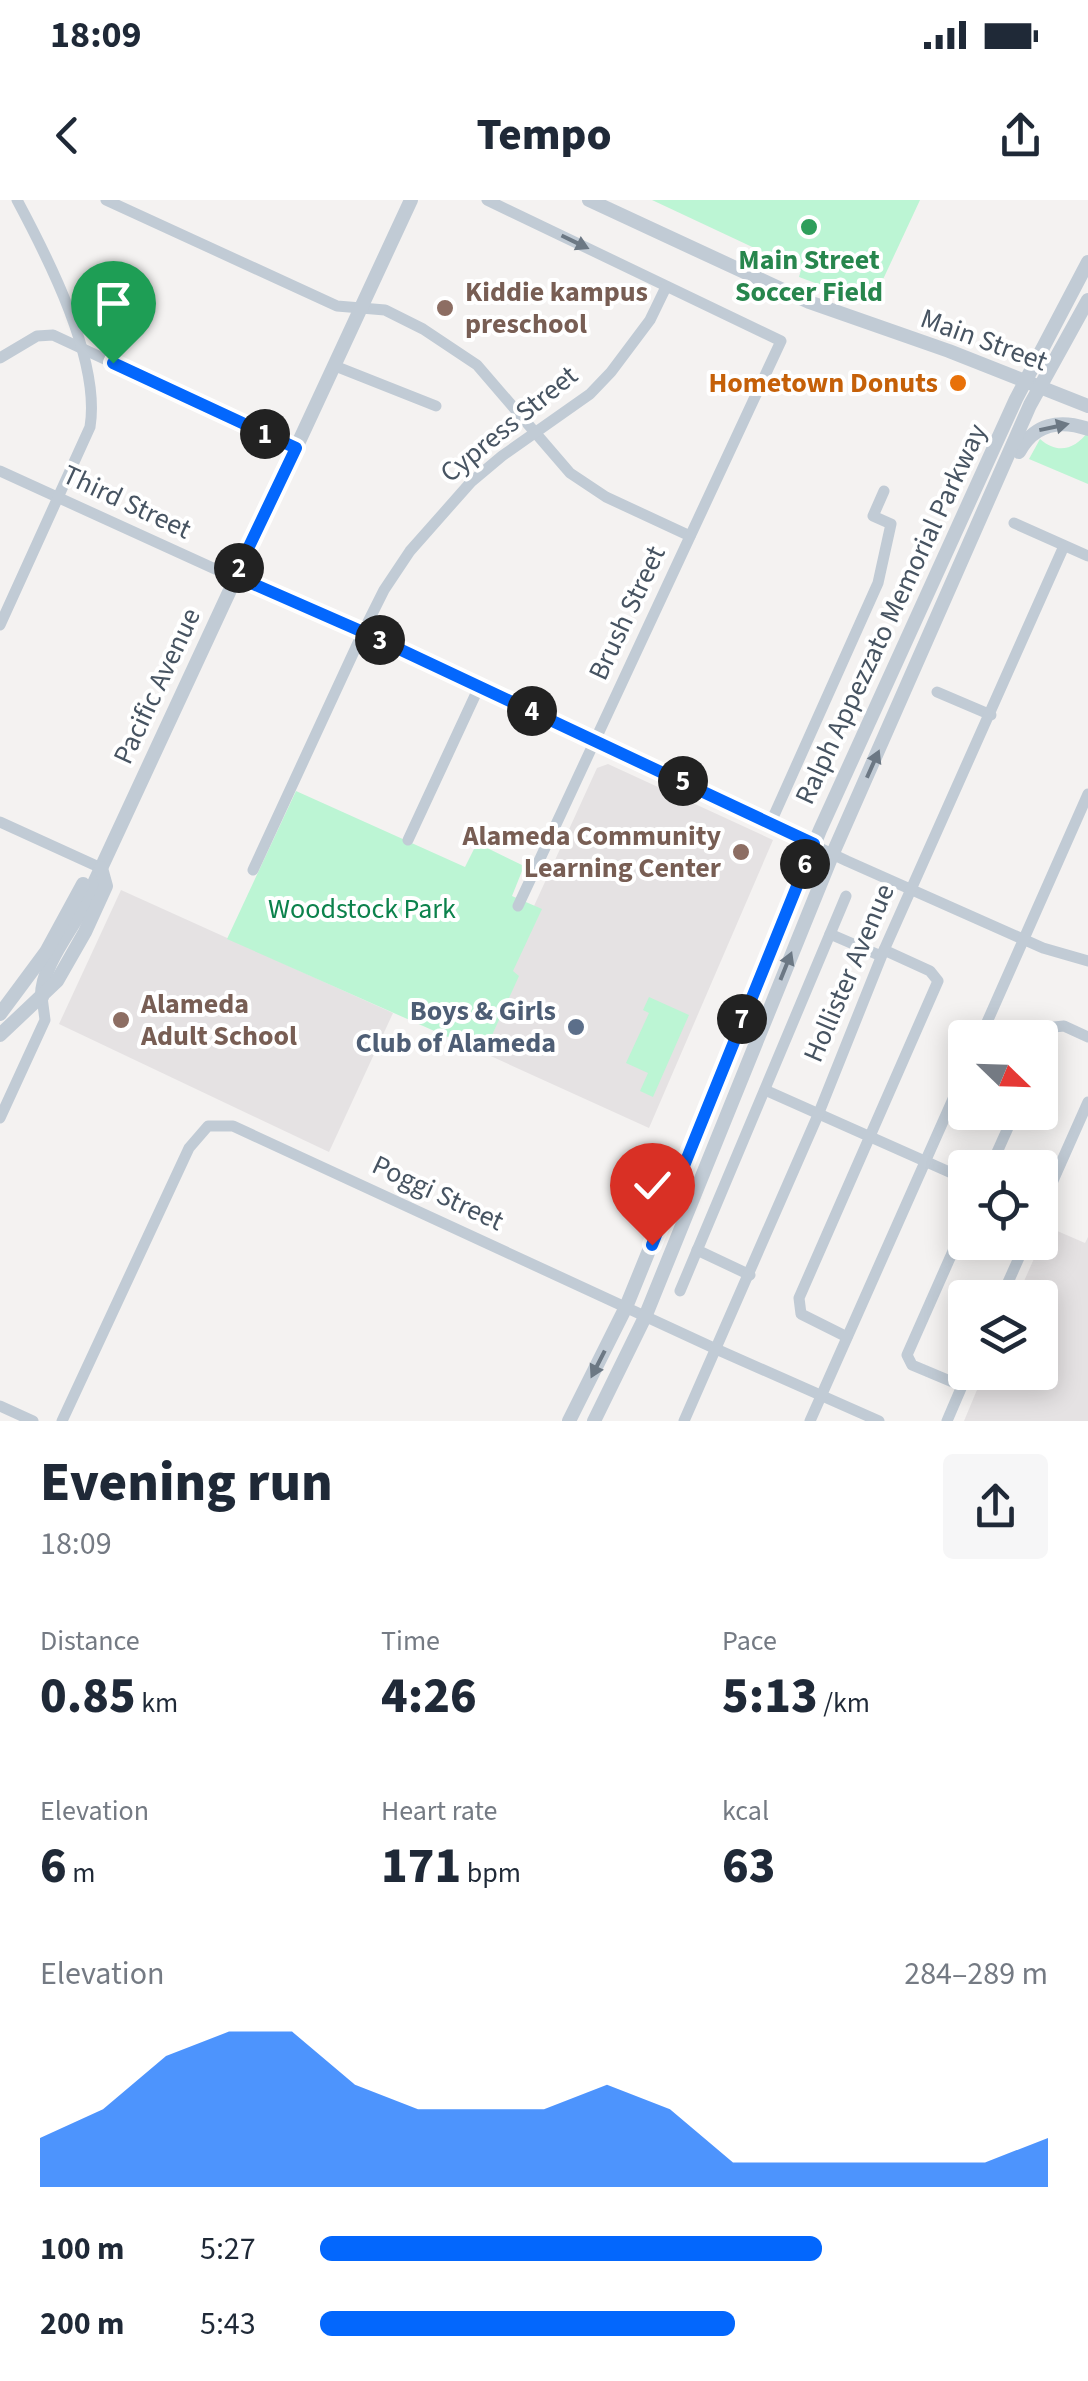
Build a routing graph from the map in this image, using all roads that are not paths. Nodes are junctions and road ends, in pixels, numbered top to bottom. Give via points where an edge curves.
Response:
1 (17, 200) edge
2 (106, 200) edge
3 (411, 200) edge
4 (487, 200) edge
5 (589, 200) edge
6 (1088, 262) edge
7 (666, 286) junction
8 (1088, 300) edge
9 (362, 308) junction
10 (82, 348) junction
11 (0, 358) edge
12 (335, 366) junction
13 (1026, 381) junction
14 (1042, 387) junction
15 (436, 406) dead end
16 (1088, 406) edge
17 (1088, 428) edge
18 (536, 433) junction
19 (296, 448) junction
20 (0, 471) edge
21 (884, 492) dead end
22 (59, 498) junction
23 (1014, 523) dead end
24 (690, 536) junction
25 (1064, 546) junction
26 (1088, 556) edge
27 (235, 576) junction
28 (950, 589) junction
29 (0, 624) edge
30 (363, 632) junction
31 (479, 687) junction
32 (937, 692) dead end
33 (990, 716) junction
34 (596, 740) junction
35 (1088, 794) edge
36 (0, 822) edge
37 (771, 822) junction
38 (408, 840) dead end
39 (814, 844) junction
40 (833, 853) junction
41 (101, 868) junction
42 (253, 870) dead end
43 (911, 889) junction
44 (846, 896) dead end
45 (518, 906) dead end
46 (830, 934) junction
47 (1024, 940) junction
48 (882, 954) junction
49 (1088, 961) edge
50 (42, 998) junction
51 (0, 1014) edge
52 (988, 1020) edge
53 (1058, 1027) edge
54 (0, 1035) edge
55 (1088, 1037) edge
56 (765, 1090) junction
57 (1088, 1102) edge
58 (948, 1110) edge
59 (818, 1115) junction
60 (0, 1118) edge
61 (870, 1138) junction
62 (925, 1162) junction
63 (1058, 1170) edge
64 (948, 1172) edge
65 (697, 1250) junction
66 (949, 1260) edge
67 (750, 1275) junction
68 (680, 1292) dead end
69 (626, 1307) junction
70 (646, 1317) junction
71 (847, 1337) junction
72 (716, 1349) junction
73 (948, 1380) edge
74 (960, 1390) edge
75 (820, 1396) junction
76 (0, 1406) edge
77 (34, 1421) edge
78 (62, 1421) edge
79 (570, 1421) edge
80 (594, 1421) edge
81 (684, 1421) edge
82 (810, 1421) edge
83 (879, 1421) edge
84 (947, 1421) edge

1 - 10 street
2 - 9 street via 337,306
3 - 9 street, Pacific Avenue
4 -> 7 street
5 - 13 street, Main Street via 780,290
6 - 13 street, Ralph Appezzato Memorial Parkway
7 - 18 street, Cypress Street via 611,372
7 - 24 street, Brush Street via 782,341
8 - 14 street, Ralph Appezzato Memorial Parkway
9 - 12 street, Pacific Avenue
9 - 18 street via 386,310 464,356
10 - 11 street via 37,336
10 - 19 street
10 - 22 street via 94,408
12 - 15 street
12 - 19 street, Pacific Avenue
13 - 14 street, Main Street
13 - 39 street, Ralph Appezzato Memorial Parkway
14 - 16 street, Main Street
14 - 28 street, Ralph Appezzato Memorial Parkway
28 -> 17 street via 960,584 1026,440 1052,424
18 - 24 street via 570,473
18 - 30 street, Cypress Street via 438,516 384,590
19 - 27 street, Pacific Avenue
20 - 22 street, Third Street
21 - 37 street via 873,516 891,524 878,583
22 - 27 street, Third Street
22 - 29 street
23 - 25 street
24 - 34 street, Brush Street
25 - 26 street
25 - 33 street, Hollister Avenue
27 - 30 street, Third Street
27 - 41 street, Pacific Avenue
40 -> 28 street, Ralph Appezzato Memorial Parkway
30 - 31 street, Third Street
30 - 42 street, Cypress Street
31 - 34 street, Third Street
31 - 38 street
32 - 33 street
33 - 43 street, Hollister Avenue
34 - 37 street, Third Street
34 - 45 street, Brush Street
35 - 47 street
36 - 41 street
37 - 39 street, Third Street
39 - 40 street, Third Street
39 - 69 street, Ralph Appezzato Memorial Parkway
40 - 43 street, Third Street
70 -> 40 street, Ralph Appezzato Memorial Parkway
41 - 50 street via 42,985
41 - 51 street, Pacific Avenue via 88,874 62,926
43 - 47 street, Third Street
43 - 48 street, Hollister Avenue
44 - 46 street
46 - 48 street
46 - 56 street
47 - 49 street, Third Street
47 - 52 street
48 - 59 street, Hollister Avenue
48 - 61 street via 938,980
50 - 54 street
50 - 60 street via 44,1020
53 - 55 street
56 - 59 street
56 - 65 street
57 - 63 street
58 - 62 street
59 - 61 street
59 - 67 street, Hollister Avenue
61 - 62 street
61 - 71 street via 798,1298 801,1314
62 - 64 street
62 - 71 street
65 - 67 street
65 - 68 street
66 - 73 street via 908,1354 918,1368
67 - 72 street, Hollister Avenue
69 - 70 street, Poggi Street
69 - 78 street, Poggi Street via 233,1126 208,1126 190,1148
69 -> 79 street, Ralph Appezzato Memorial Parkway
70 - 72 street, Poggi Street
70 - 80 street, Ralph Appezzato Memorial Parkway
71 - 75 street
72 - 75 street, Poggi Street
72 - 81 street, Hollister Avenue
74 - 84 street
75 - 82 street
75 - 83 street, Poggi Street
76 - 77 street

